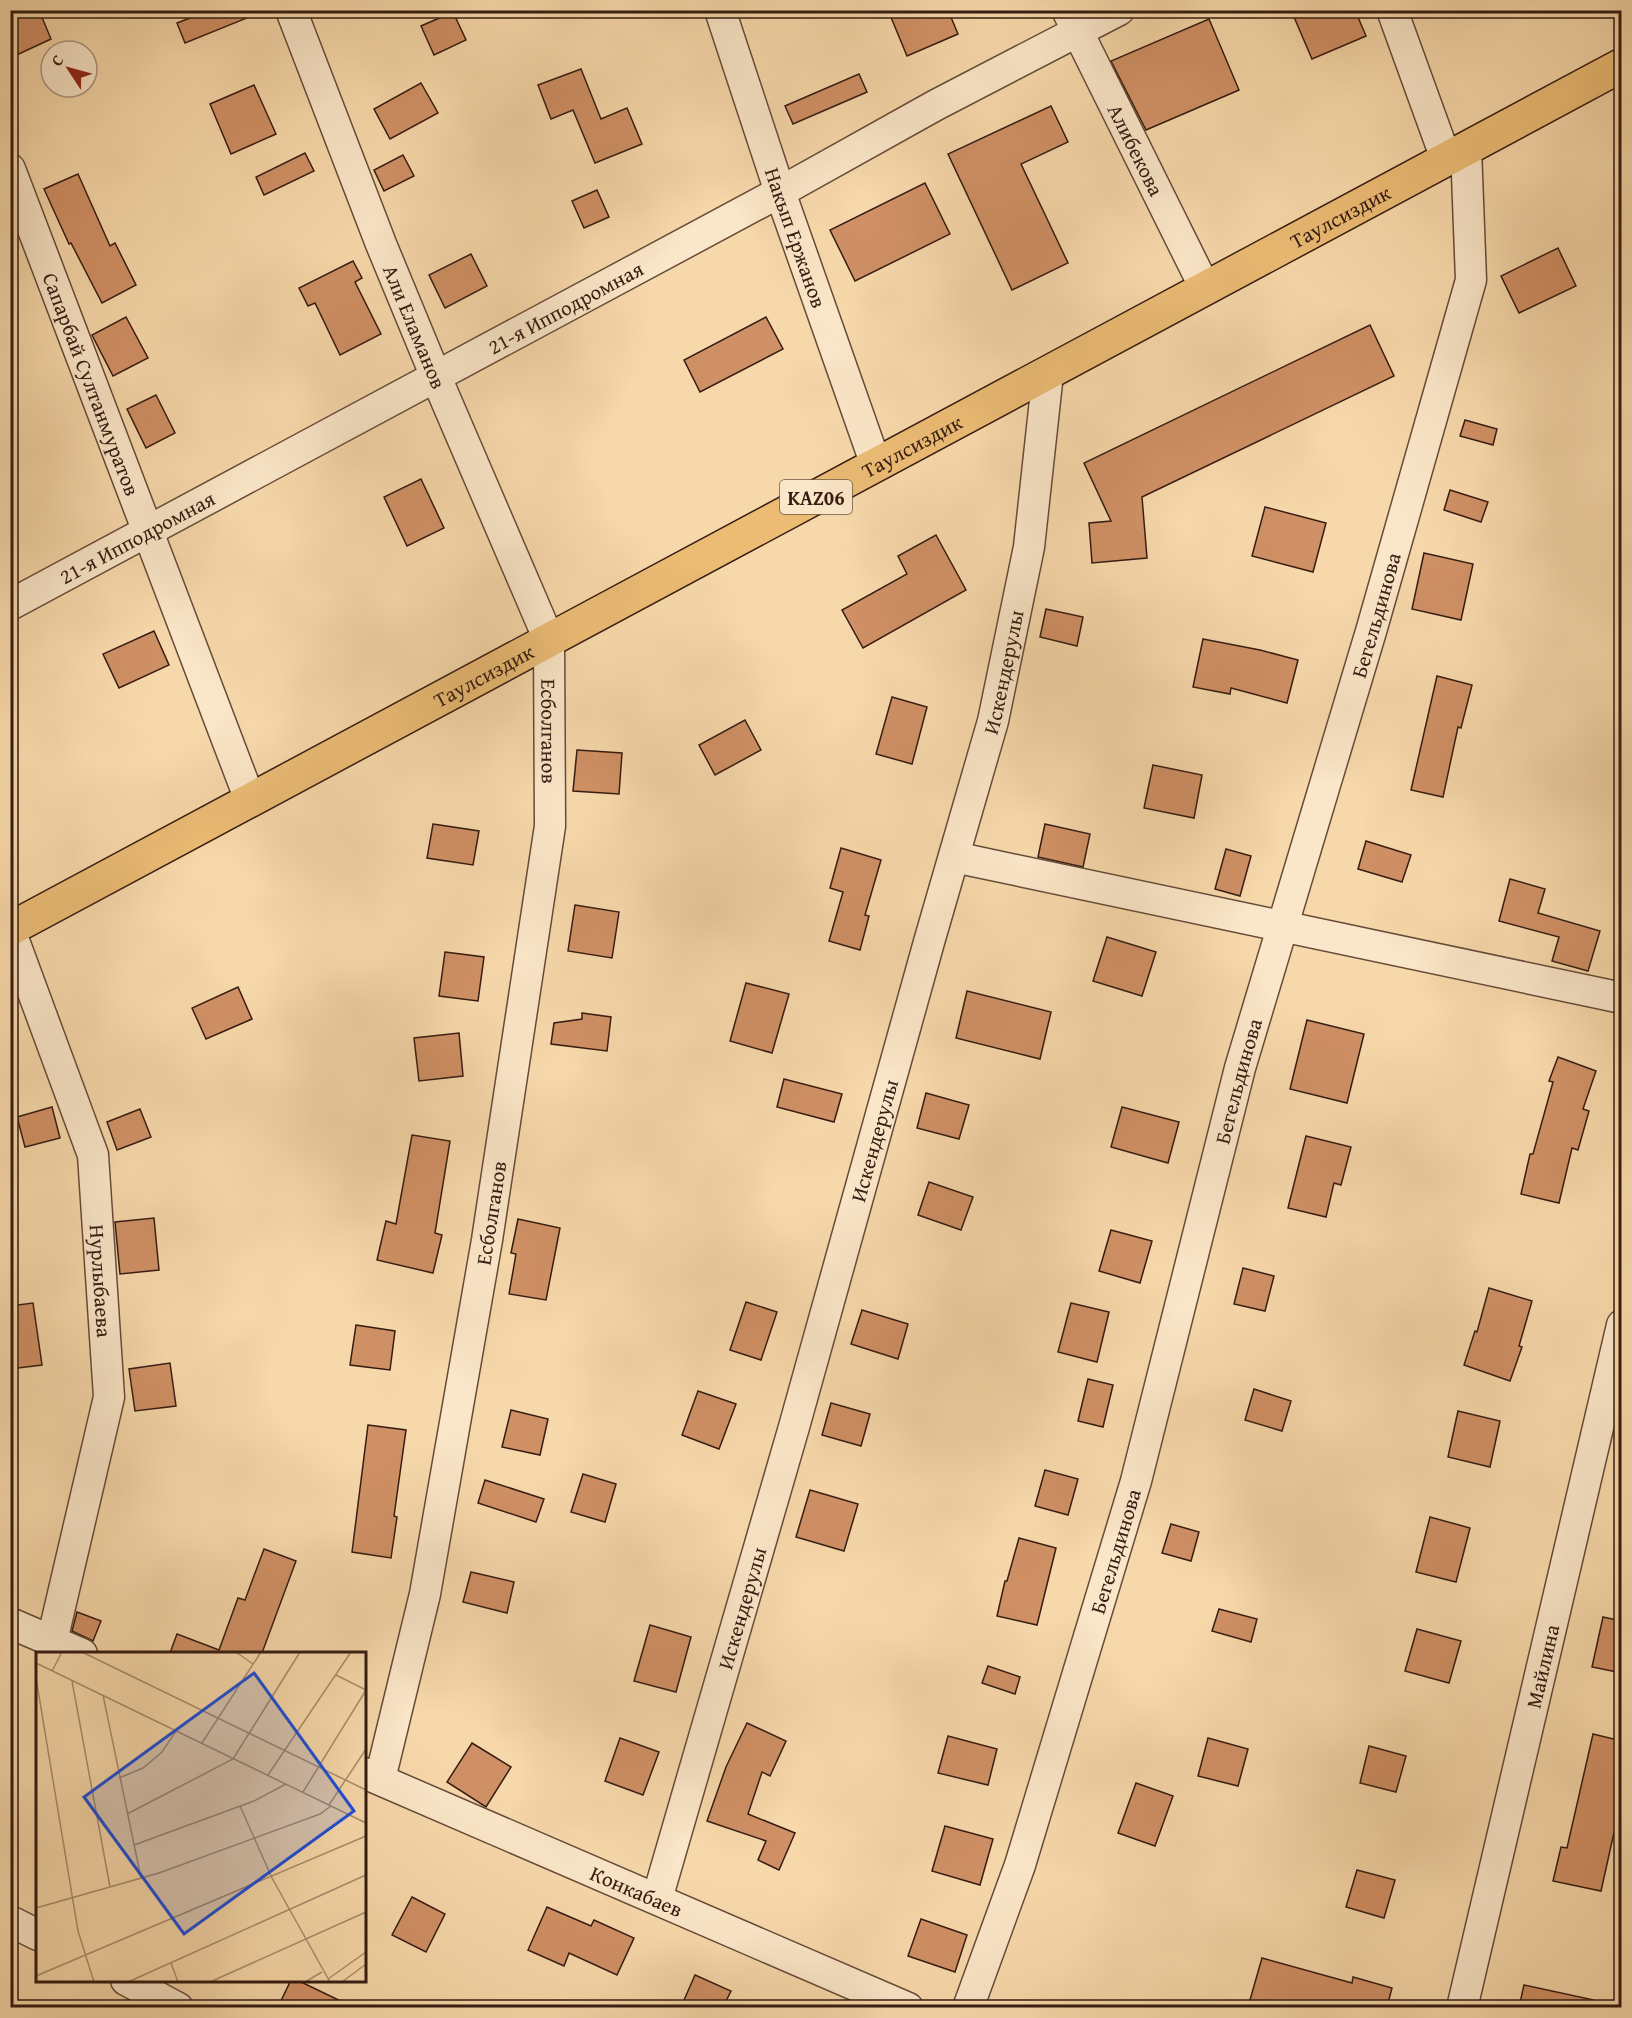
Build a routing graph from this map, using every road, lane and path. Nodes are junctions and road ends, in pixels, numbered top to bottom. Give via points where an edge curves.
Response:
1 (291, 10) edge
2 (720, 10) edge
3 (1119, 10) edge
4 (1392, 10) edge
5 (1072, 21) edge
6 (1622, 65) edge
7 (1456, 154) junction
8 (10, 169) edge
9 (780, 192) junction
10 (1205, 288) junction
11 (1048, 373) junction
12 (436, 377) junction
13 (876, 465) junction
14 (148, 531) junction
15 (10, 605) edge
16 (549, 640) junction
17 (250, 800) junction
18 (954, 857) junction
19 (1282, 927) junction
20 (10, 930) edge
21 (1622, 998) edge
22 (1622, 1324) edge
23 (10, 1623) edge
24 (52, 1641) junction
25 (80, 1652) edge
26 (372, 1776) edge
27 (657, 1899) junction
28 (10, 1921) edge
29 (36, 1934) edge
30 (130, 1982) edge
31 (178, 2007) edge
32 (908, 2007) edge
33 (968, 2007) edge
34 (1462, 2007) edge

1 - 12 street, Али Еламанов
2 - 9 street, Накып Ержанов
3 - 5 street, 21-я Ипподромная
4 - 7 street, Бегельдинова
5 - 9 street, 21-я Ипподромная via 936,105
5 - 10 street, Алибекова
6 - 7 main road, Таулсиздик / KAZ06
7 - 10 main road, Таулсиздик / KAZ06
7 - 19 street, Бегельдинова via 1471,280
8 - 14 street, Сапарбай Султанмуратов
9 - 12 street, 21-я Ипподромная
9 - 13 street, Накып Ержанов
10 - 11 main road, Таулсиздик / KAZ06
11 - 13 main road, Таулсиздик / KAZ06
11 - 18 street, Искендерулы via 1029,547 993,721
12 - 14 street, 21-я Ипподромная
12 - 16 street, Али Еламанов
13 - 16 main road, Таулсиздик / KAZ06
14 - 15 street, 21-я Ипподромная
14 - 17 street, Сапарбай Султанмуратов
16 - 17 main road, Таулсиздик / KAZ06
16 - 26 street, Есболганов via 550,826 487,1240 425,1594
17 - 20 main road, Таулсиздик / KAZ06
18 - 19 street
18 - 27 street, Искендерулы
19 - 21 street
19 - 33 street, Бегельдинова via 1240,1068 1136,1481 1020,1864
20 - 24 street, Нурлыбаева via 93,1155 109,1397
22 - 34 street, Майлина
23 - 24 street
24 - 25 street
26 - 27 street, Конкабаев
27 - 32 street, Конкабаев
28 - 29 street
30 - 31 street

